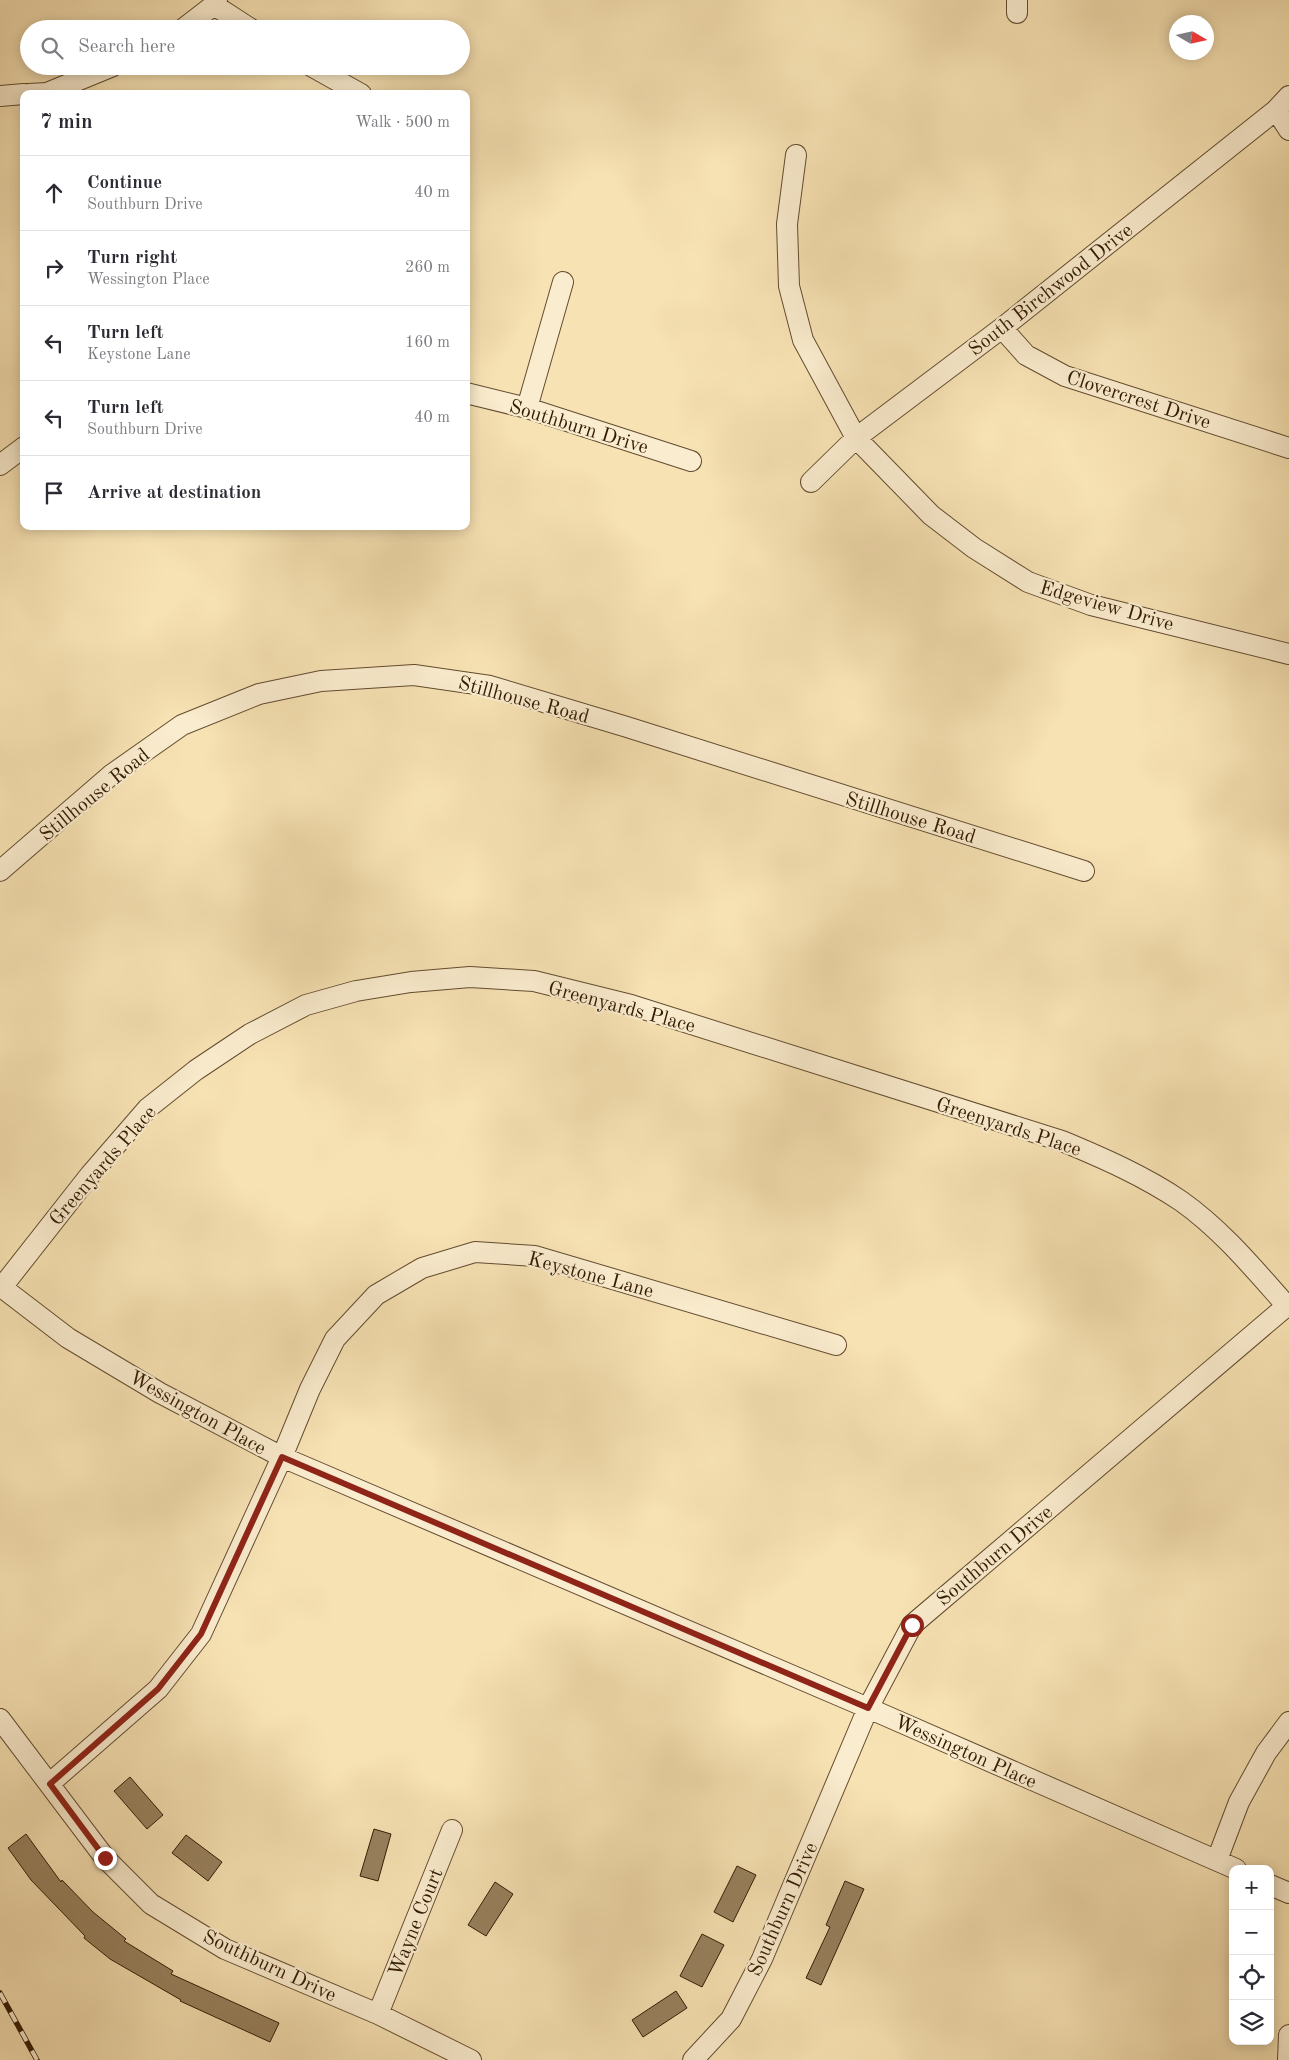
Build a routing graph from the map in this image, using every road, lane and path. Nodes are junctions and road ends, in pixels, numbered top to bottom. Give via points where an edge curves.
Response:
1 (216, 2) edge
2 (195, 20) edge
3 (239, 20) edge
4 (91, 75) edge
5 (327, 75) edge
6 (54, 90) edge
7 (354, 90) edge
8 (20, 94) edge
9 (0, 96) edge
10 (1282, 103) edge
11 (1289, 130) edge
12 (796, 155) dead end
13 (563, 282) dead end
14 (1002, 328) junction
15 (470, 394) edge
16 (527, 408) junction
17 (856, 438) junction
18 (1289, 448) edge
19 (20, 450) edge
20 (691, 461) dead end
21 (0, 465) edge
22 (811, 482) dead end
23 (1289, 654) edge
24 (1084, 871) dead end
25 (0, 872) edge
26 (1, 1286) edge
27 (1288, 1305) edge
28 (836, 1345) dead end
29 (282, 1457) junction
30 (868, 1708) junction
31 (0, 1719) edge
32 (1289, 1722) edge
33 (50, 1784) junction
34 (452, 1830) dead end
35 (1217, 1860) junction
36 (1229, 1866) edge
37 (1274, 1887) edge
38 (1289, 1893) edge
39 (378, 2014) junction
40 (1289, 2035) edge
41 (471, 2060) edge
42 (693, 2060) edge
43 (1288, 2060) edge

1 - 2 street
1 - 3 street
4 - 6 street
5 - 7 street
8 - 9 street
10 - 11 street
10 - 14 street, South Birchwood Drive
12 - 17 street, Edgeview Drive via 787,224 789,286 803,340
13 - 16 street
14 - 17 street, South Birchwood Drive
14 - 18 street, Clovercrest Drive via 1026,355 1065,376
15 - 16 street, Southburn Drive
16 - 20 street, Southburn Drive
17 - 22 street, South Birchwood Drive
17 - 23 street, Edgeview Drive via 931,515 974,548 1028,582 1091,605
19 - 21 street
24 - 25 street, Stillhouse Road via 490,686 414,675 321,681 259,694 182,725 111,775
26 - 27 street, Greenyards Place via 148,1108 196,1070 250,1034 306,1005 356,991 470,977 534,982 631,1005 1062,1141 1125,1168 1182,1202 1240,1252
26 - 29 street, Wessington Place via 68,1338 160,1393
27 - 30 street, Southburn Drive via 912,1625
28 - 29 street, Keystone Lane via 535,1256 476,1252 422,1268 376,1295 335,1339 310,1388
29 - 30 street, Wessington Place
29 - 33 street, Keystone Lane via 201,1634 158,1689
30 - 35 street, Wessington Place
30 - 42 street, Southburn Drive via 762,1958 731,2019
31 - 33 street, Southburn Drive
32 - 35 street via 1266,1753 1239,1802
33 - 39 street, Southburn Drive via 105,1858 151,1904 225,1948
34 - 39 street, Wayne Court
35 - 36 street, Wessington Place
37 - 38 street
39 - 41 street, Southburn Drive
40 - 43 street

